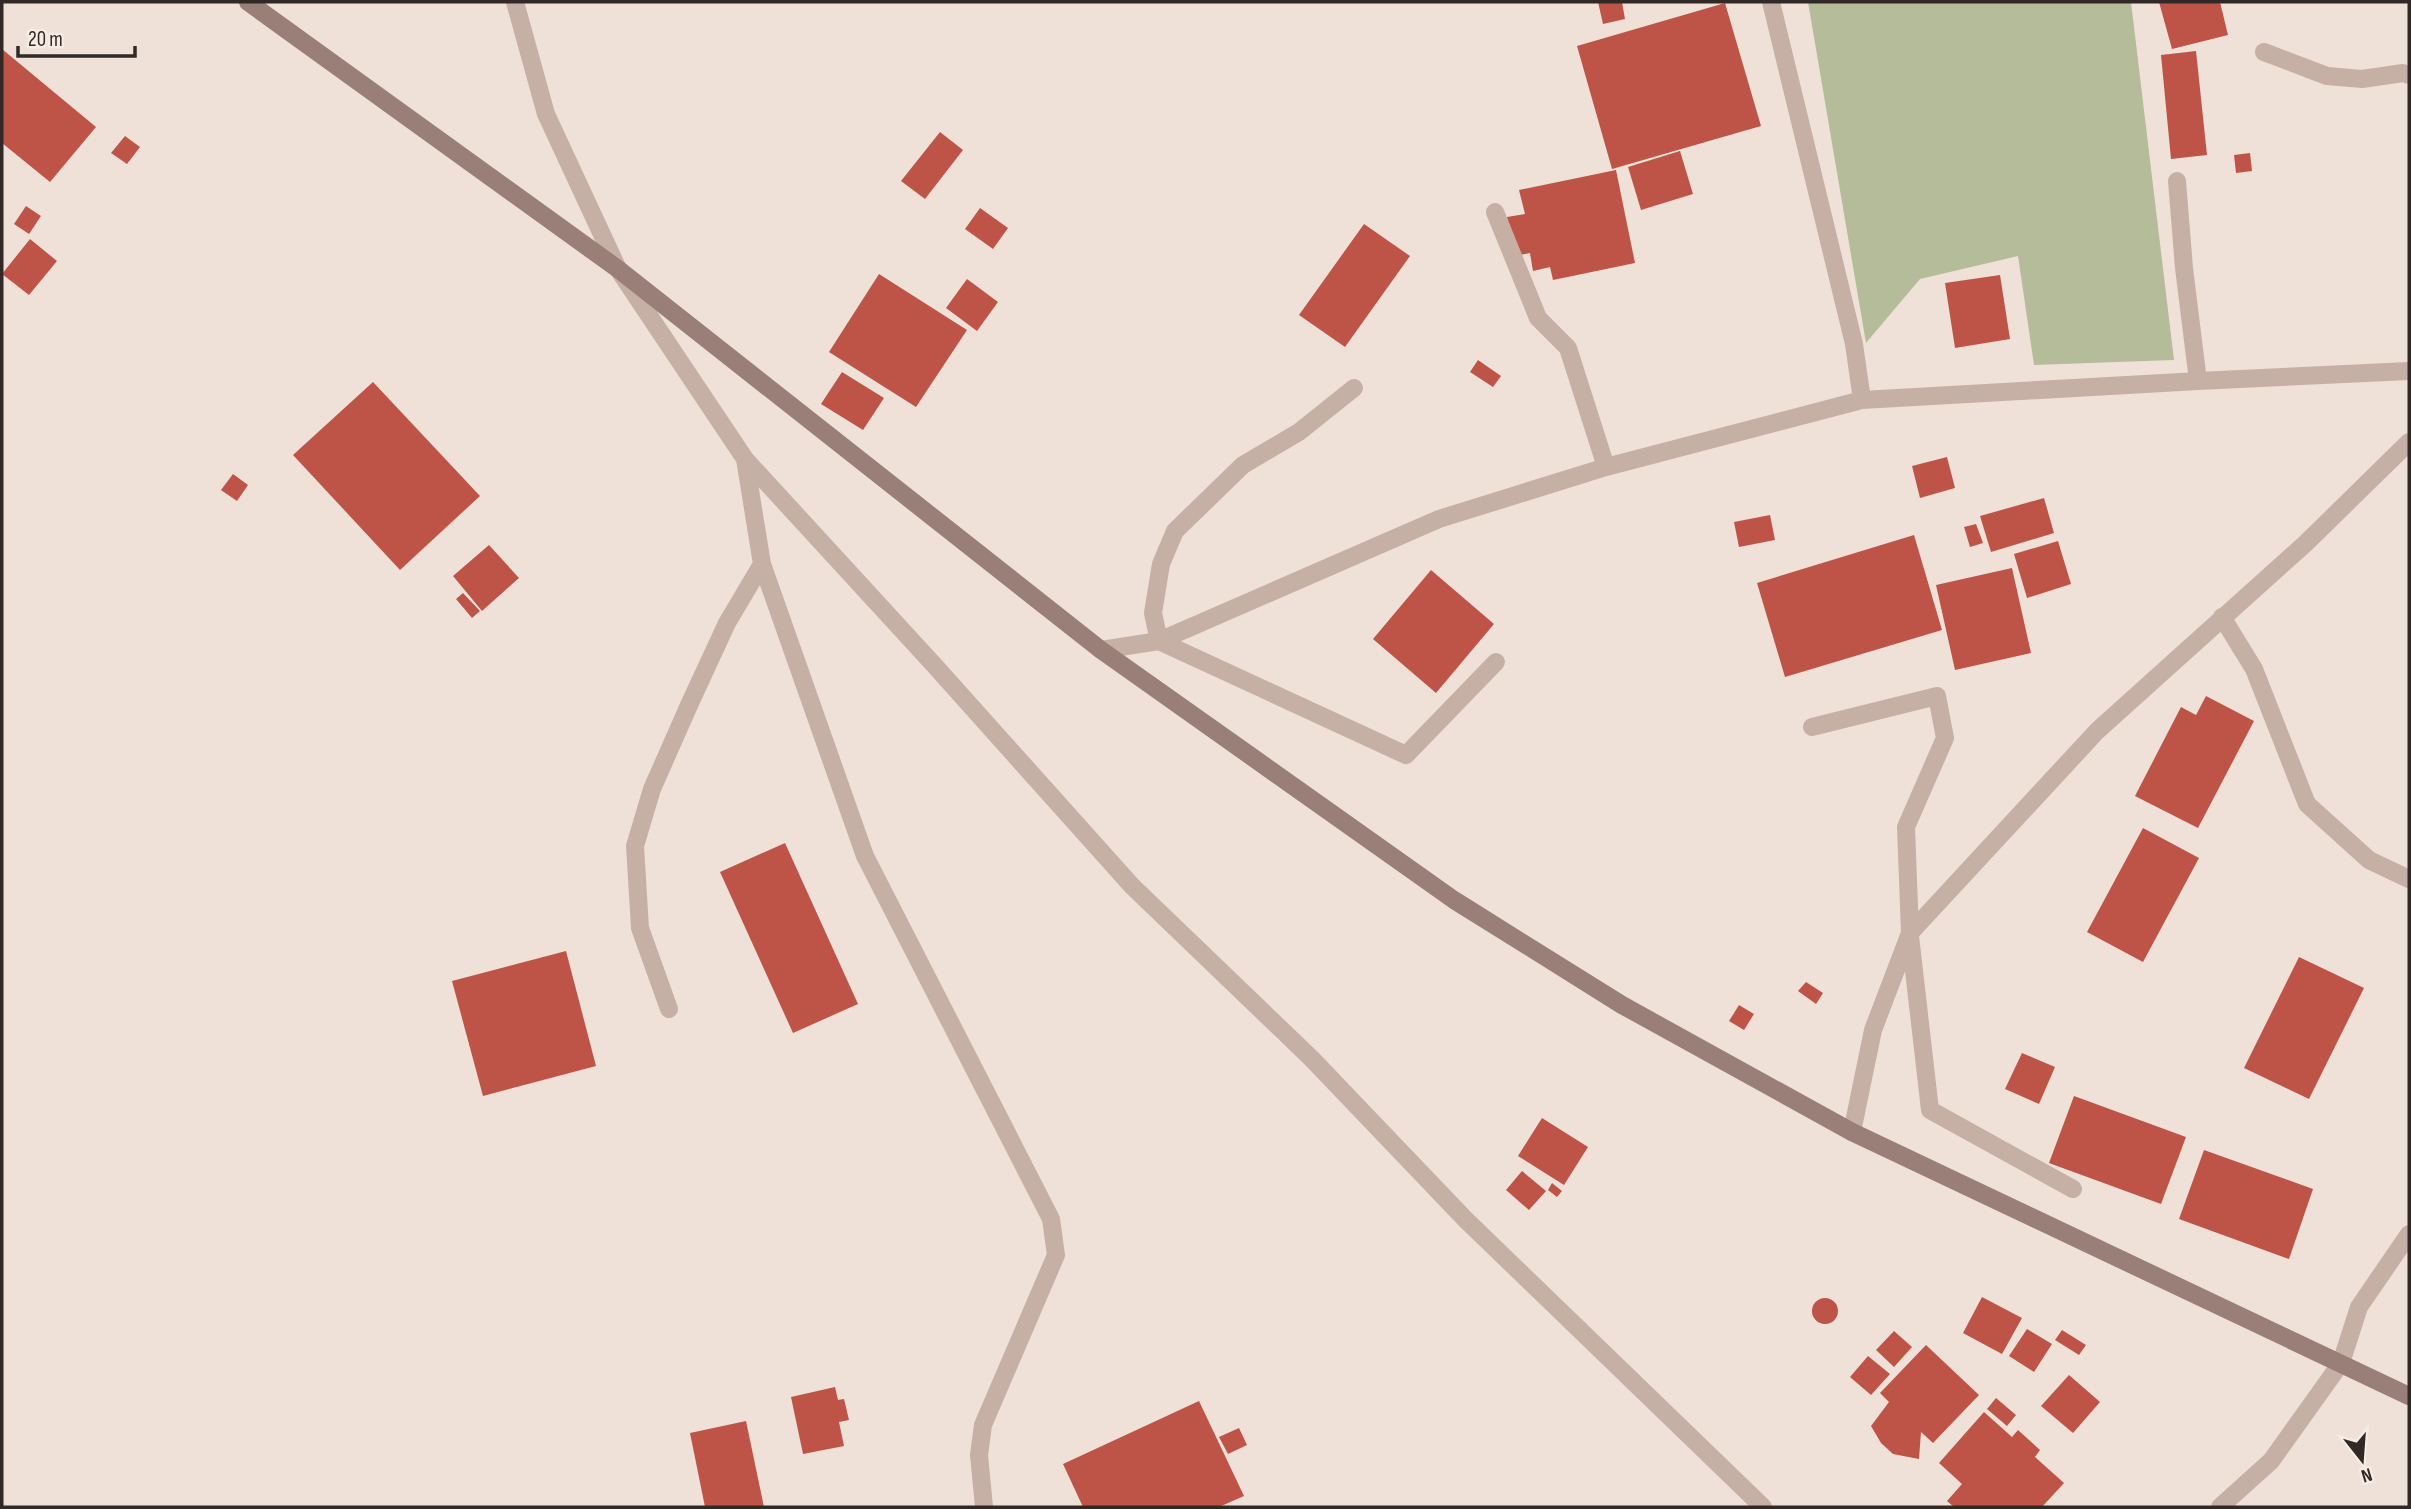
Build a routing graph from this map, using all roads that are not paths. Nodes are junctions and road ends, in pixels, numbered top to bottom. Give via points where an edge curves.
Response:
1 (248, 2) edge
2 (515, 2) edge
3 (1771, 2) edge
4 (2264, 52) dead end
5 (2409, 75) edge
6 (2177, 181) dead end
7 (1495, 212) dead end
8 (618, 269) junction
9 (2409, 371) edge
10 (2198, 381) junction
11 (1354, 388) dead end
12 (1862, 400) junction
13 (2409, 442) edge
14 (745, 459) junction
15 (1606, 467) junction
16 (762, 564) junction
17 (2222, 617) junction
18 (1159, 641) junction
19 (1101, 650) junction
20 (1496, 662) dead end
21 (1812, 727) dead end
22 (2409, 879) edge
23 (1910, 933) junction
24 (669, 1009) dead end
25 (1852, 1132) junction
26 (2073, 1189) dead end
27 (2409, 1234) edge
28 (2341, 1363) junction
29 (2409, 1396) edge
30 (984, 1507) edge
31 (1763, 1507) edge
32 (2220, 1507) edge

1 - 8 main road
2 - 8 street via 546,114
3 - 12 street via 1854,344
4 - 5 street via 2327,76
6 - 10 street
7 - 15 street via 1538,318 1568,348
8 - 14 street
8 - 19 main road
9 - 10 street
10 - 12 street
11 - 18 street via 1299,432 1243,465 1175,531 1161,564 1153,613
12 - 15 street
13 - 17 street
14 - 16 street
14 - 31 street via 1132,886 1312,1059 1465,1219
15 - 18 street via 1439,519
16 - 24 street via 727,623 690,703 652,789 635,846 640,928
16 - 30 street via 864,856 1051,1219 1056,1255 983,1425 979,1455
17 - 22 street via 2254,669 2307,804 2369,860
17 - 23 street via 2097,731
18 - 19 street
18 - 20 street via 1406,755
19 - 25 main road via 1454,900 1622,1005
21 - 23 street via 1937,696 1945,738 1906,827
23 - 25 street via 1873,1030
23 - 26 street via 1930,1110
25 - 28 main road
27 - 28 street via 2358,1307
28 - 29 main road
28 - 32 street via 2271,1461

